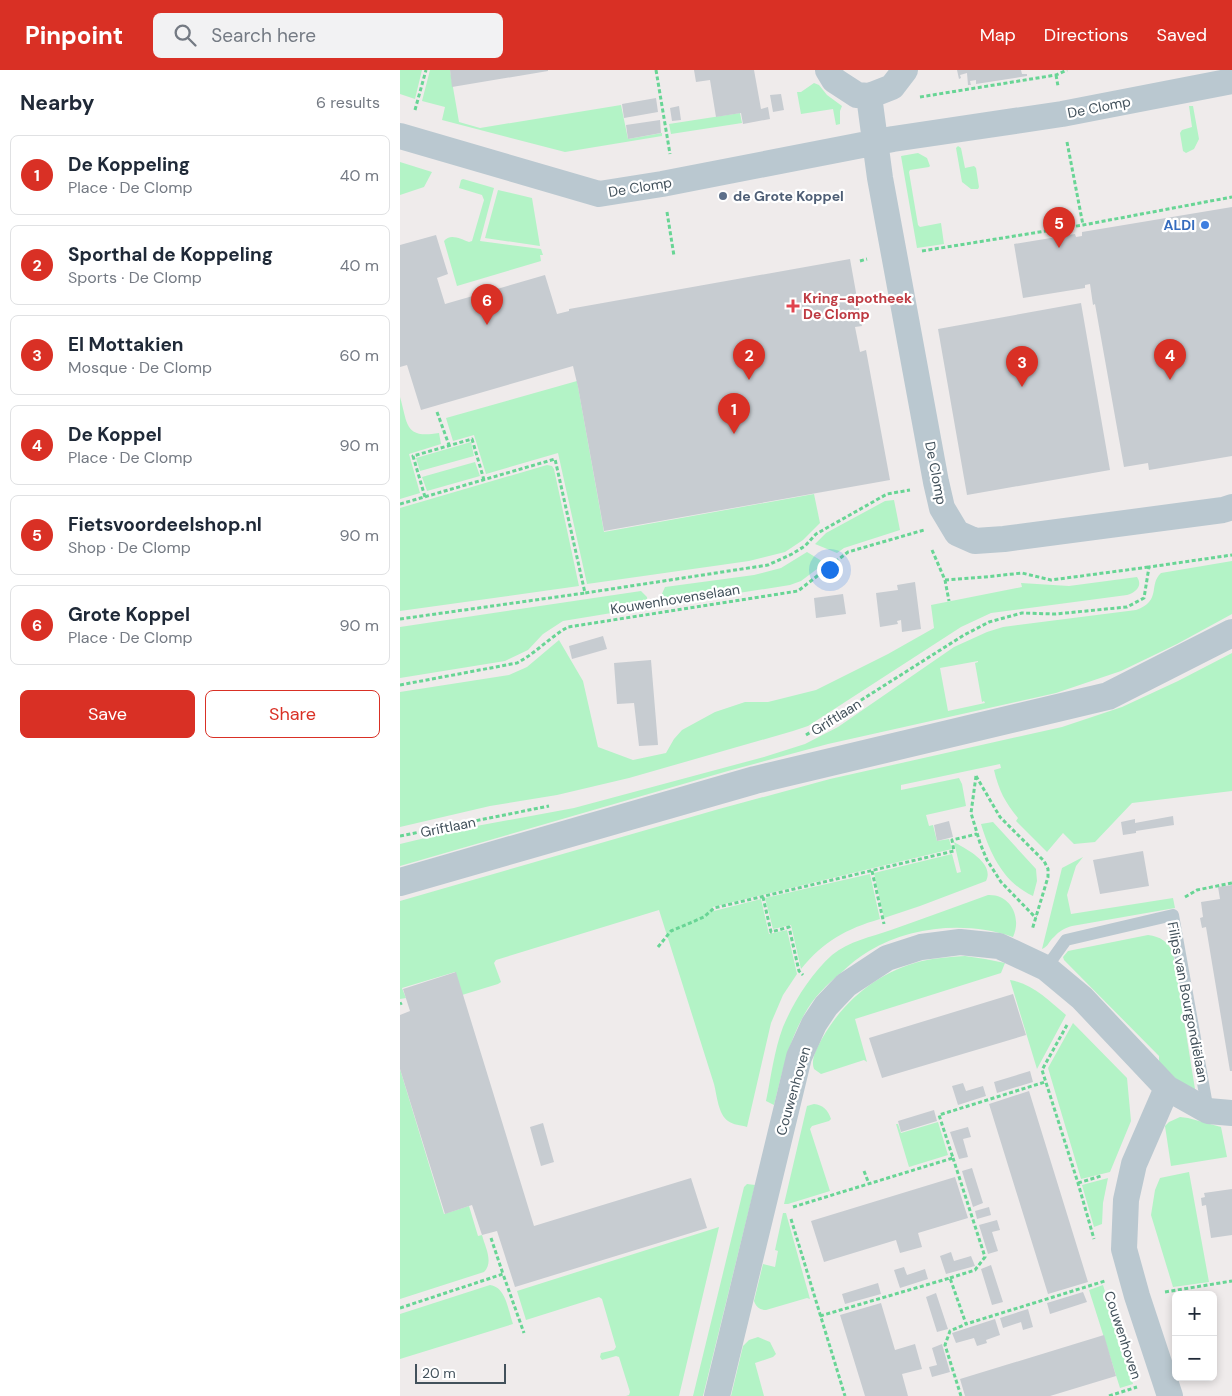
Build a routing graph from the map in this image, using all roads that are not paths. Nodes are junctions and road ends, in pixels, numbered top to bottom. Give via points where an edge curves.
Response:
1 (828, 70) edge
2 (905, 70) edge
3 (1232, 81) edge
4 (869, 96) junction
5 (404, 137) edge
6 (876, 143) junction
7 (1232, 507) edge
8 (1232, 633) edge
9 (400, 882) edge
10 (1035, 962) junction
11 (1168, 1088) junction
12 (1220, 1112) edge
13 (1167, 1387) edge
14 (717, 1396) edge

1 - 4 street via 834,80 857,94
2 - 4 street via 892,87
3 - 6 street, De Clomp via 1062,114
4 - 6 street, De Clomp
5 - 6 street, De Clomp via 600,194
6 - 7 street, De Clomp via 936,482 942,508 958,533 975,541 1004,539
8 - 9 street via 1108,696 755,780
10 - 11 street, Couwenhoven via 1082,998
10 - 12 lane, Filips van Bourgondiëlaan via 1066,940 1173,915
10 - 14 street, Couwenhoven via 999,946 960,942 921,946 887,958 846,985 826,1006 799,1057 776,1205
11 - 12 street, Filips van Bourgondiëlaan
11 - 13 street via 1134,1164 1126,1200 1124,1249

